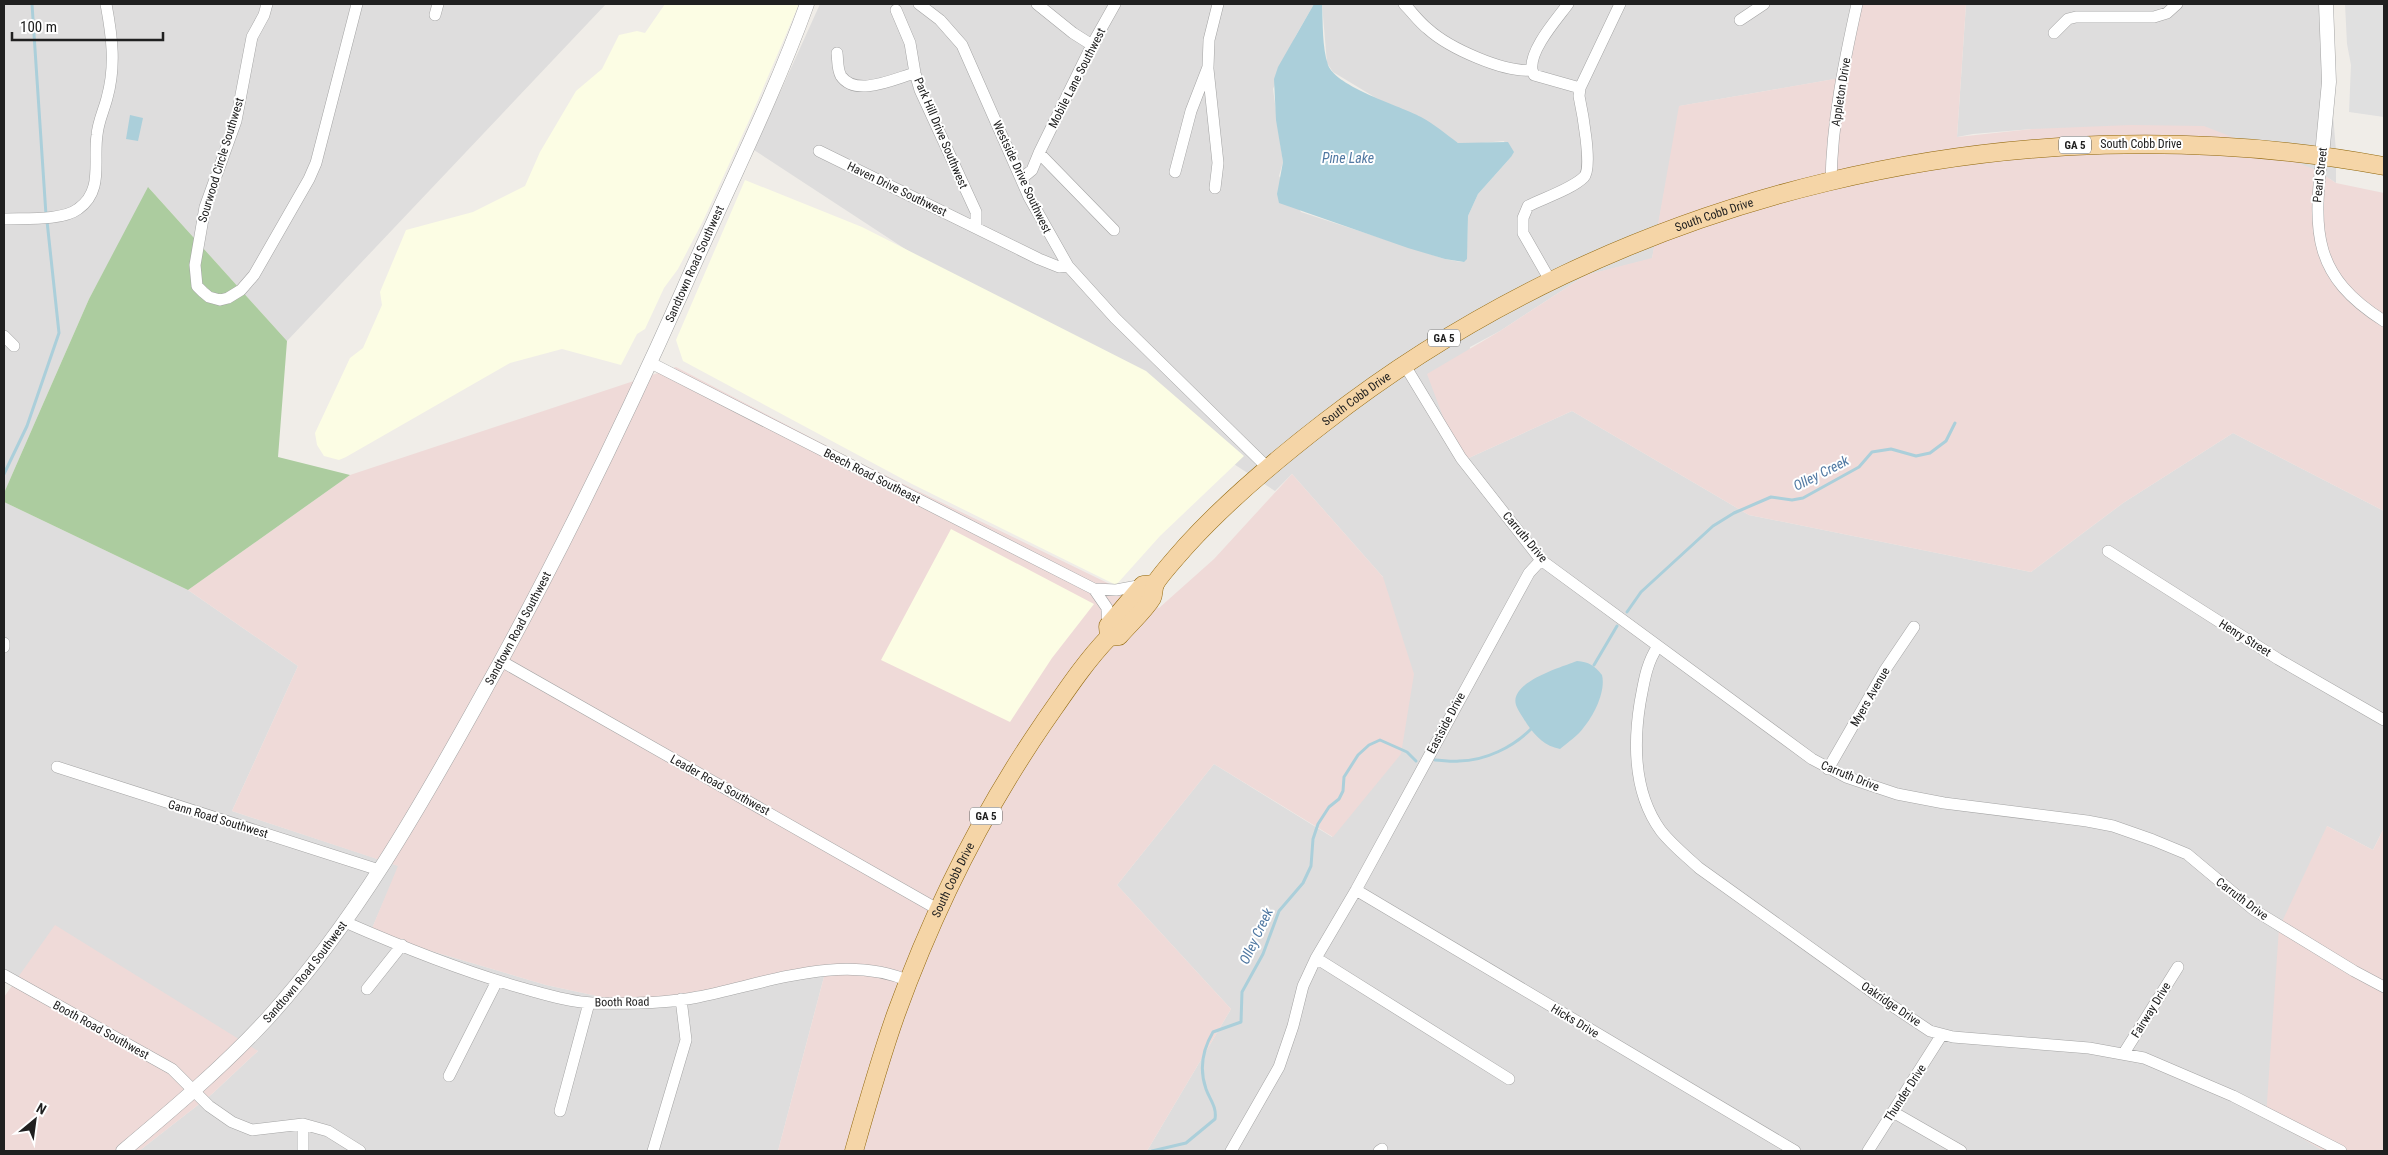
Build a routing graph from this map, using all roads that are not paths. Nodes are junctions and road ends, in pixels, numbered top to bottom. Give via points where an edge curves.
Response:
1 (106, 4) edge
2 (267, 4) edge
3 (356, 4) edge
4 (807, 4) edge
5 (811, 4) edge
6 (920, 4) edge
7 (1037, 4) edge
8 (1115, 4) edge
9 (1218, 4) edge
10 (1404, 4) edge
11 (1568, 4) edge
12 (1620, 4) edge
13 (1764, 4) edge
14 (1857, 4) edge
15 (2177, 4) edge
16 (2326, 4) edge
17 (896, 10) dead end
18 (1740, 20) dead end
19 (798, 28) junction
20 (2054, 33) dead end
21 (1092, 45) junction
22 (837, 53) dead end
23 (1208, 67) junction
24 (1532, 70) junction
25 (915, 73) junction
26 (1580, 88) junction
27 (819, 151) dead end
28 (1039, 153) junction
29 (2322, 155) junction
30 (2384, 166) edge
31 (1175, 172) dead end
32 (1021, 179) junction
33 (1831, 182) junction
34 (1215, 188) dead end
35 (4, 219) edge
36 (976, 227) junction
37 (1114, 230) dead end
38 (1068, 266) junction
39 (1551, 282) junction
40 (2384, 321) edge
41 (4, 336) edge
42 (14, 346) dead end
43 (650, 363) junction
44 (1404, 364) junction
45 (1268, 468) junction
46 (2108, 551) dead end
47 (1541, 560) junction
48 (1149, 585) junction
49 (1094, 589) junction
50 (1914, 627) dead end
51 (1109, 631) junction
52 (1658, 646) junction
53 (501, 662) junction
54 (2384, 720) edge
55 (57, 767) dead end
56 (1828, 769) junction
57 (379, 870) junction
58 (1356, 890) junction
59 (939, 910) junction
60 (345, 922) junction
61 (402, 944) junction
62 (1316, 958) junction
63 (2178, 967) dead end
64 (4, 975) edge
65 (498, 981) junction
66 (909, 981) junction
67 (2384, 987) edge
68 (367, 989) dead end
69 (681, 999) junction
70 (589, 1003) junction
71 (1941, 1036) junction
72 (2124, 1053) junction
73 (449, 1076) dead end
74 (1509, 1079) dead end
75 (193, 1091) junction
76 (560, 1111) dead end
77 (1893, 1112) junction
78 (303, 1124) junction
79 (123, 1151) edge
80 (303, 1151) edge
81 (360, 1151) edge
82 (653, 1151) edge
83 (854, 1151) edge
84 (1231, 1151) edge
85 (1795, 1151) edge
86 (1868, 1151) edge
87 (1961, 1151) edge
88 (2341, 1151) edge

1 - 35 street via 113,64 97,133 94,188 80,208 68,214
2 - 3 street, Sourwood Circle Southwest via 252,37 236,121 212,184 200,229 195,265 198,286 209,297 220,300 236,294 254,276 309,178
4 - 19 street, Sandtown Road Southwest
5 - 19 street, Sandtown Road Southwest
6 - 32 street, Westside Drive Southwest via 940,20 965,50
7 - 21 street
8 - 21 street, Mobile Lane Southwest
9 - 23 street via 1209,40
10 - 24 street via 1448,44 1520,71
11 - 24 street via 1539,47
12 - 26 street
13 - 18 street
14 - 33 street, Appleton Drive via 1831,156
15 - 20 street via 2168,13 2154,17 2076,17 2068,19
16 - 29 street, Pearl Street via 2329,82
17 - 25 street, Park Hill Drive Southwest via 910,43
19 - 43 street, Sandtown Road Southwest
21 - 28 street, Mobile Lane Southwest
22 - 25 street via 841,76 852,84 871,85
23 - 31 street via 1193,104
23 - 34 street via 1218,163
24 - 26 street via 1534,75
25 - 36 street, Park Hill Drive Southwest via 976,212
26 - 39 street via 1589,159 1586,175 1528,206 1523,218 1523,233
27 - 36 street, Haven Drive Southwest
28 - 32 street, Mobile Lane Southwest via 1032,170
28 - 37 street
29 - 30 main road, South Cobb Drive
29 - 33 main road, South Cobb Drive / GA 5 via 2184,144 2058,146 1966,155 1903,165
29 - 40 street, Pearl Street via 2317,221 2324,254 2334,274 2352,297
32 - 38 street, Westside Drive Southwest via 1043,225
33 - 39 main road, South Cobb Drive / GA 5 via 1708,216
36 - 38 street, Haven Drive Southwest via 1039,259 1059,267
38 - 45 street, Westside Drive Southwest via 1115,318
39 - 44 main road, South Cobb Drive / GA 5 via 1478,318
41 - 42 street
43 - 49 street, Beech Road Southeast
43 - 53 street, Sandtown Road Southwest via 574,524
44 - 45 main road, South Cobb Drive / GA 5
44 - 47 street, Carruth Drive via 1461,458
45 - 48 main road, South Cobb Drive / GA 5
46 - 54 street, Henry Street via 2278,659
47 - 52 street, Carruth Drive
47 - 58 street, Eastside Drive via 1529,573
48 - 49 street, Beech Road Southeast via 1116,590
48 - 51 main road, South Cobb Drive / GA 5 via 1154,596 1120,636
49 - 51 street via 1107,608
50 - 56 street, Myers Avenue via 1885,670
51 - 59 main road, South Cobb Drive / GA 5 via 1010,774
52 - 56 street, Carruth Drive
52 - 71 street, Oakridge Drive via 1647,665 1636,730 1640,783 1647,806 1662,832 1699,868 1882,999
53 - 57 street, Sandtown Road Southwest via 435,780
53 - 59 street, Leader Road Southwest
55 - 57 street, Gann Road Southwest
56 - 67 street, Carruth Drive via 1897,794 2114,826 2153,840 2187,854 2254,910
57 - 60 street, Sandtown Road Southwest
58 - 62 street, Eastside Drive
58 - 85 street, Hicks Drive
59 - 66 main road, South Cobb Drive / GA 5
60 - 61 street, Booth Road
60 - 75 street, Sandtown Road Southwest via 266,1019
61 - 65 street, Booth Road
61 - 68 street
62 - 74 street
62 - 84 street, Eastside Drive via 1303,986 1279,1067
63 - 72 street, Fairway Drive
64 - 75 street, Booth Road Southwest via 172,1070
65 - 70 street, Booth Road
65 - 73 street
66 - 69 street, Booth Road via 875,970 816,972
66 - 83 main road, South Cobb Drive / GA 5
69 - 70 street, Booth Road
69 - 82 street via 686,1040
70 - 76 street
71 - 72 street, Oakridge Drive
71 - 77 street, Thunder Drive
72 - 88 street, Oakridge Drive via 2176,1070
75 - 78 street, Booth Road Southwest via 232,1122 252,1130
75 - 79 street, Sandtown Road Southwest
77 - 86 street, Thunder Drive
77 - 87 street
78 - 80 street
78 - 81 street via 328,1131

